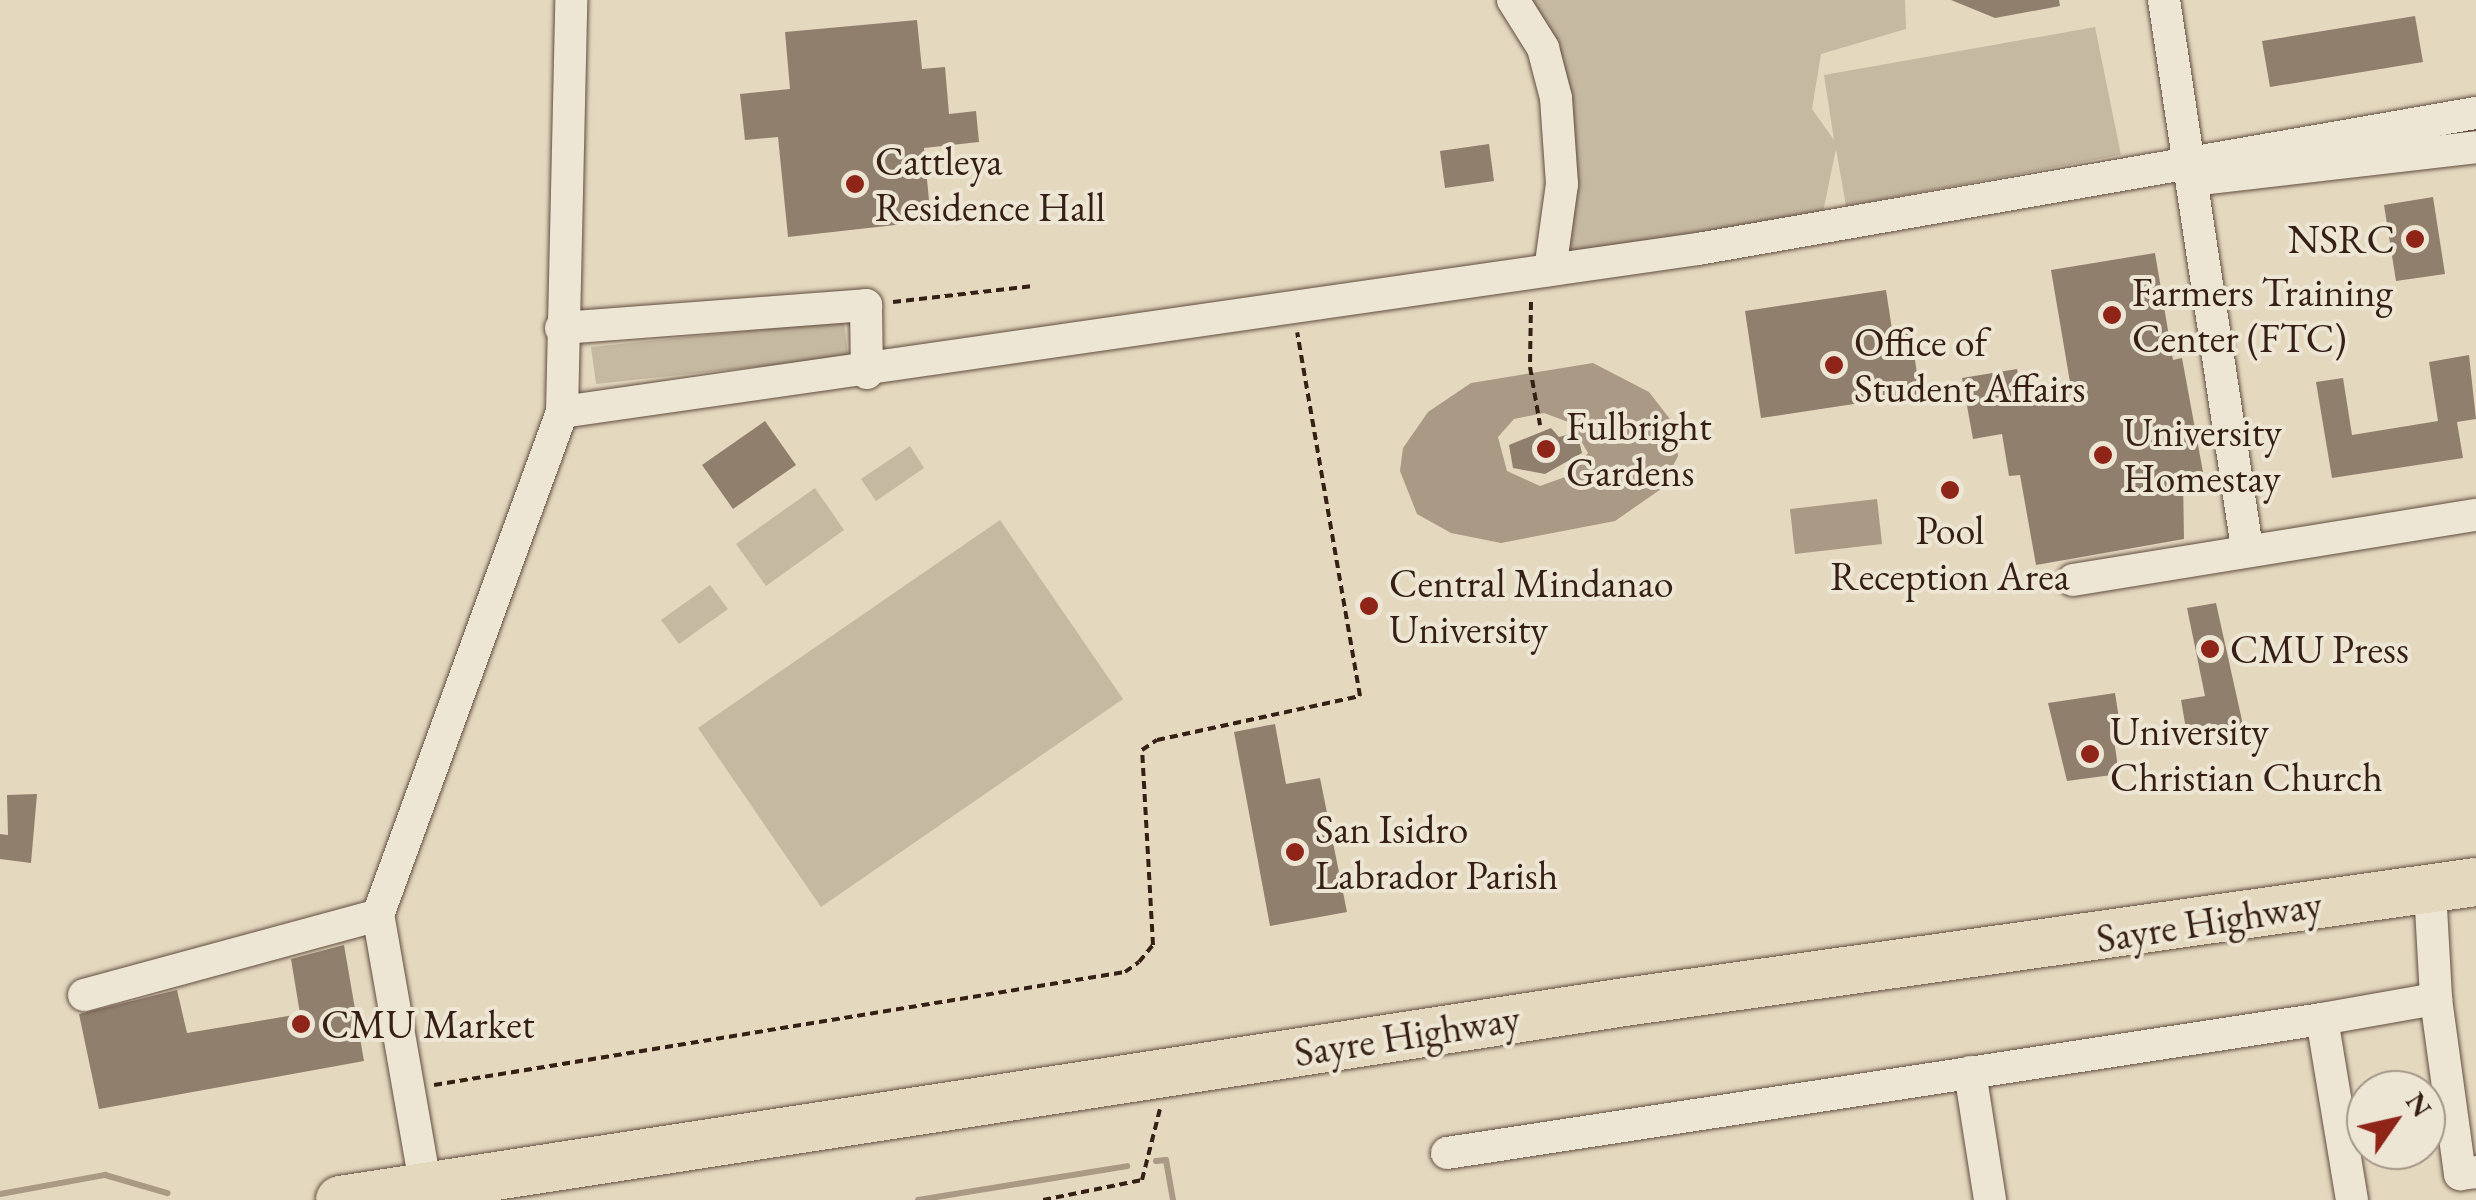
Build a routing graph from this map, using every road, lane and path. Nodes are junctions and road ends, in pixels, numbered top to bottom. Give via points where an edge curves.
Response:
1 (570, 0) edge
2 (1513, 0) edge
3 (2164, 0) edge
4 (2476, 113) edge
5 (2476, 147) edge
6 (2182, 170) junction
7 (1539, 272) junction
8 (1033, 286) dead end
9 (866, 305) junction
10 (1293, 308) junction
11 (561, 328) junction
12 (866, 374) junction
13 (562, 412) junction
14 (1540, 425) dead end
15 (2476, 515) edge
16 (2247, 548) junction
17 (2072, 580) dead end
18 (2476, 882) edge
19 (2430, 890) junction
20 (378, 915) junction
21 (84, 995) dead end
22 (2436, 999) junction
23 (2322, 1019) junction
24 (1170, 1070) junction
25 (1970, 1072) junction
26 (410, 1089) junction
27 (1447, 1153) dead end
28 (2467, 1182) edge
29 (450, 1187) edge
30 (340, 1200) edge
31 (1043, 1200) edge
32 (1990, 1200) edge
33 (2352, 1200) edge

1 - 11 street
2 - 7 street via 1543,48 1556,98 1562,184
3 - 6 street
4 - 6 street
5 - 6 street
6 - 7 street
6 - 16 street
7 - 10 street
7 - 14 path via 1530,367
8 - 9 path
9 - 11 street
9 - 12 street
10 - 12 street via 1033,342
10 - 26 path via 1360,696 1157,740 1142,750 1153,945 1139,962 1125,972
11 - 13 street
12 - 13 street
13 - 20 street
15 - 16 street
16 - 17 street
18 - 19 highway, Sayre Highway
19 - 22 street
19 - 24 highway, Sayre Highway
20 - 21 street
20 - 26 street
22 - 23 street
22 - 28 street
23 - 25 street
23 - 33 street
24 - 29 highway, Sayre Highway
24 - 31 path via 1142,1180
25 - 27 street
25 - 32 street
26 - 29 street
29 - 30 highway, Sayre Highway

